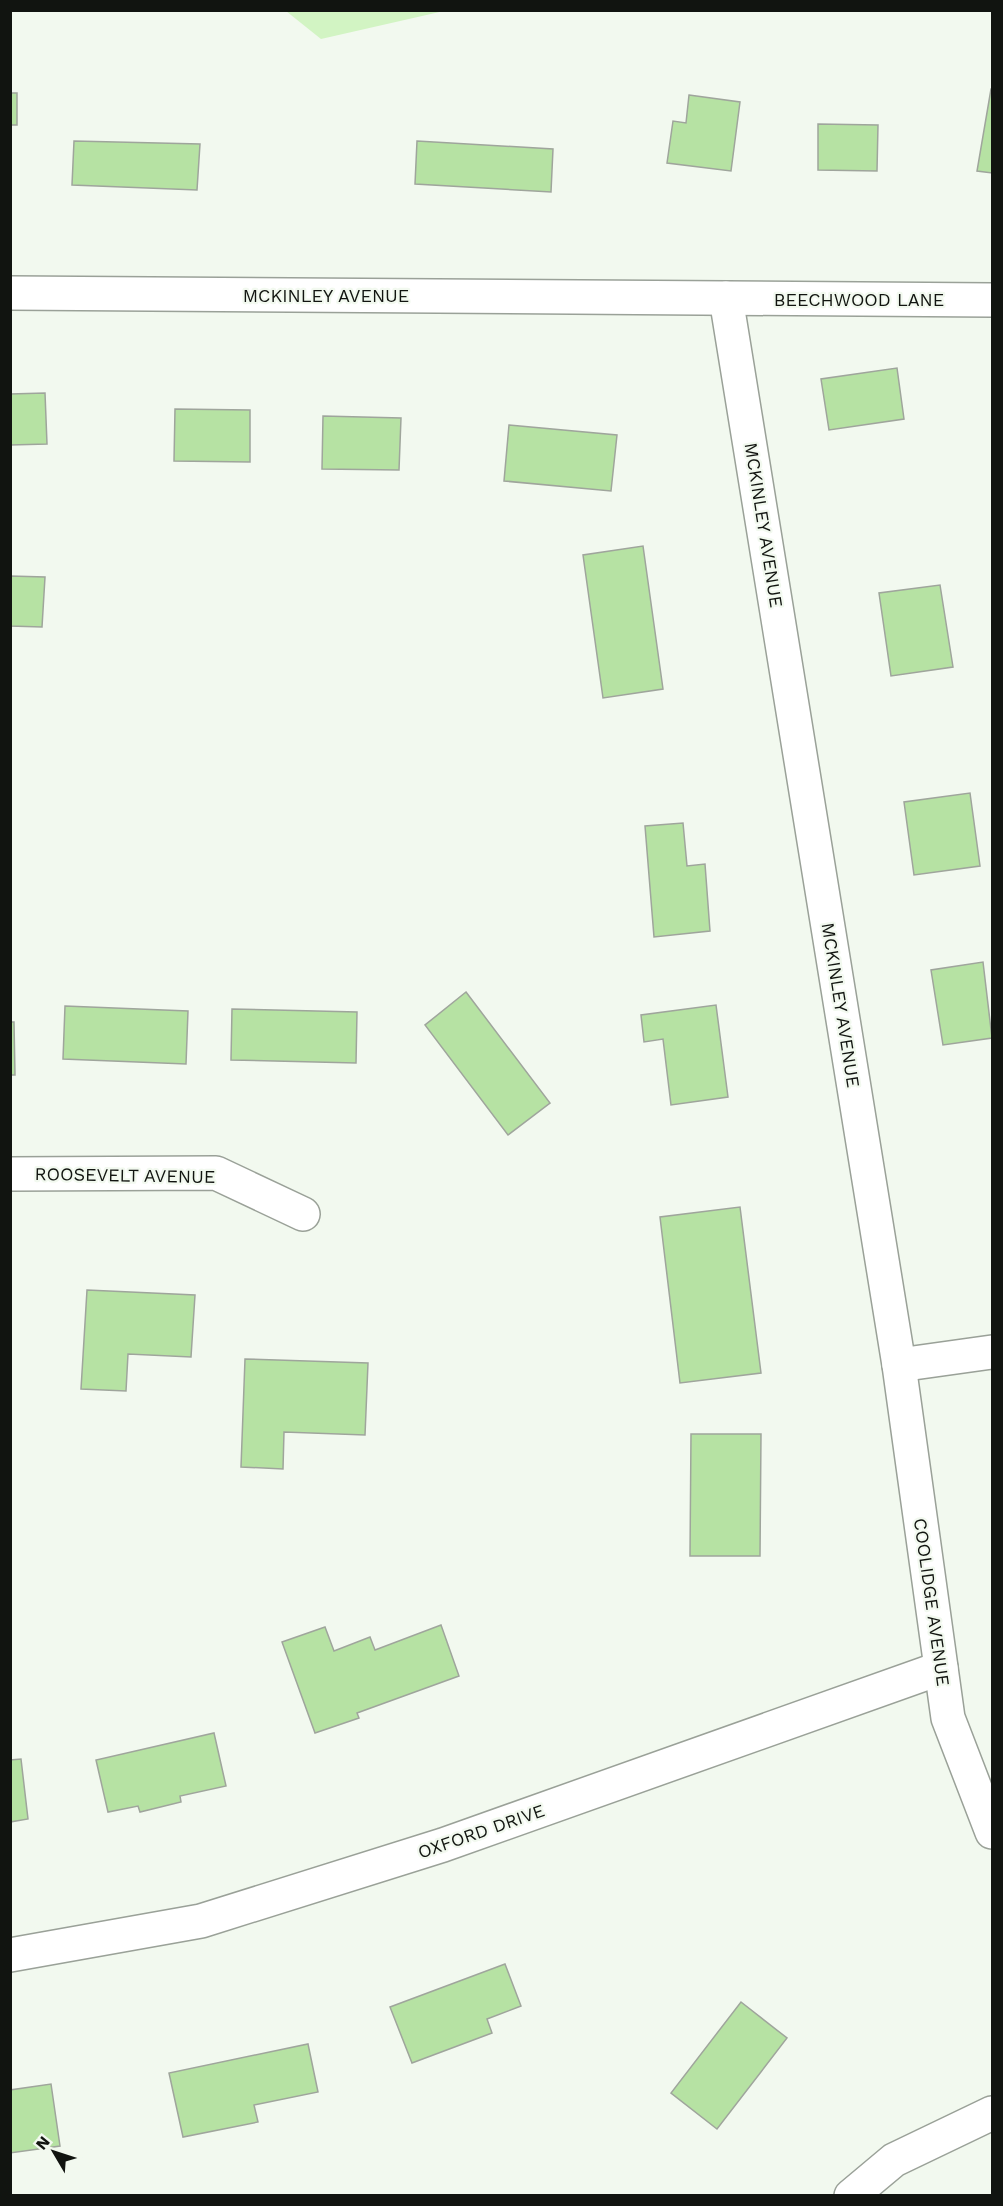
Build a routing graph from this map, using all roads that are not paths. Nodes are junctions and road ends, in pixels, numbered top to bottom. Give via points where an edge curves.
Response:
1 (10, 292) edge
2 (726, 298) junction
3 (993, 300) edge
4 (10, 1174) edge
5 (303, 1214) dead end
6 (993, 1352) edge
7 (899, 1365) junction
8 (941, 1668) junction
9 (993, 1832) edge
10 (10, 1954) edge
11 (993, 2113) edge
12 (851, 2196) edge

1 - 2 street, MCKINLEY AVENUE
2 - 3 street, BEECHWOOD LANE
2 - 7 street, MCKINLEY AVENUE
4 - 5 street, ROOSEVELT AVENUE via 216,1173
6 - 7 street
7 - 8 street, COOLIDGE AVENUE
8 - 9 street, COOLIDGE AVENUE via 948,1718
8 - 10 street, OXFORD DRIVE via 443,1845 201,1921
11 - 12 street via 894,2160

